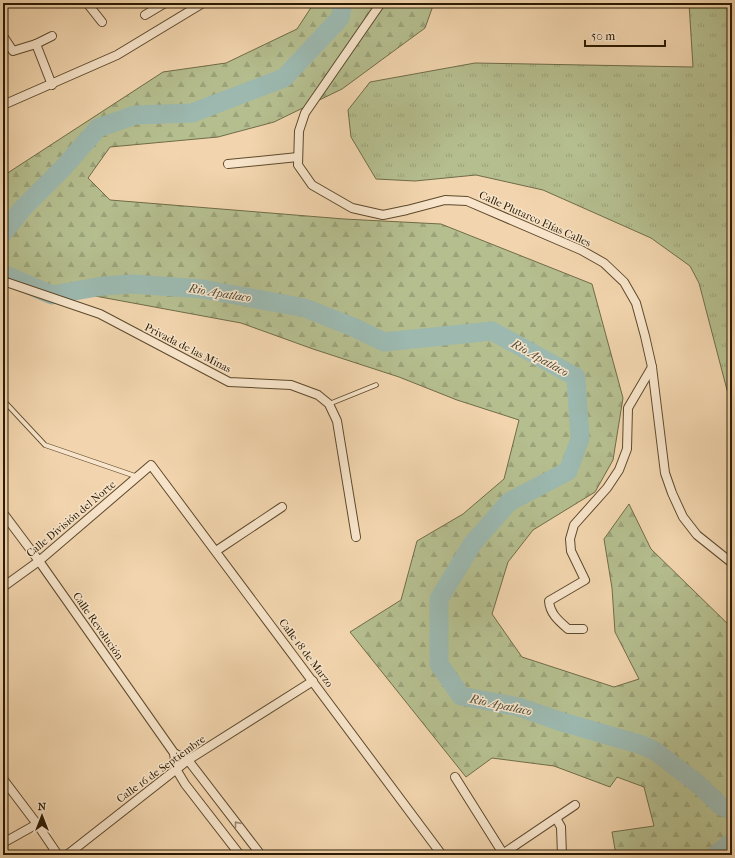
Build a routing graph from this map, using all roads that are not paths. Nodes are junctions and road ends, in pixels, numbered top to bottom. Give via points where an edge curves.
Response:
1 (87, 3) edge
2 (165, 3) edge
3 (203, 3) edge
4 (381, 3) edge
5 (145, 15) dead end
6 (102, 22) dead end
7 (3, 36) edge
8 (52, 36) dead end
9 (36, 44) junction
10 (52, 85) junction
11 (3, 105) edge
12 (298, 157) junction
13 (228, 164) dead end
14 (3, 281) edge
15 (652, 367) junction
16 (376, 385) dead end
17 (3, 400) edge
18 (329, 404) junction
19 (151, 465) joint
20 (138, 477) junction
21 (282, 507) dead end
22 (3, 513) edge
23 (356, 536) dead end
24 (216, 551) junction
25 (39, 560) junction
26 (732, 563) edge
27 (3, 587) edge
28 (583, 629) dead end
29 (313, 681) junction
30 (174, 753) junction
31 (188, 760) junction
32 (176, 769) junction
33 (454, 777) dead end
34 (3, 780) edge
35 (575, 804) dead end
36 (556, 818) junction
37 (37, 824) junction
38 (3, 843) edge
39 (58, 855) edge
40 (67, 855) edge
41 (240, 855) edge
42 (261, 855) edge
43 (442, 855) edge
44 (503, 855) edge
45 (562, 855) edge

1 - 6 street
2 - 5 street
3 - 10 street via 117,55
4 - 12 street, Calle Plutarco Elías Calles via 304,113 299,131
7 - 9 street via 13,51
8 - 9 street
9 - 10 street
10 - 11 street
12 - 13 street
12 - 15 street, Calle Plutarco Elías Calles via 298,165 312,185 352,208 383,215 445,200 466,201 581,250 604,263 624,282 636,303
14 - 18 street, Privada de las Minas via 100,314 229,382 291,385 318,394
15 - 26 street, Calle Plutarco Elías Calles via 665,473 672,493 683,517 697,535
15 - 28 street via 628,408 626,449 619,470 574,526 570,539 571,551 585,580 549,601 550,610 568,629
16 - 18 lane
17 - 20 lane via 45,445
18 - 23 street, Privada de las Minas via 337,421
19 - 20 street, Calle División del Norte
19 - 24 street, Calle 18 de Marzo
20 - 25 street, Calle División del Norte
21 - 24 street
22 - 25 street, Calle Revolución
24 - 29 street, Calle 18 de Marzo
25 - 27 street, Calle División del Norte
25 - 30 street, Calle Revolución
29 - 31 street, Calle 16 de Septiembre
29 - 43 street, Calle 18 de Marzo
30 - 31 street, Calle Revolución
30 - 32 street, Calle Revolución
31 - 32 street, Calle 16 de Septiembre
42 -> 31 street, Calle Revolución
32 - 40 street, Calle 16 de Septiembre
32 - 41 street, Calle Revolución
33 - 44 street
34 - 37 street
35 - 36 street
36 - 44 street
36 - 45 street via 561,827
37 - 38 street
37 - 39 street

